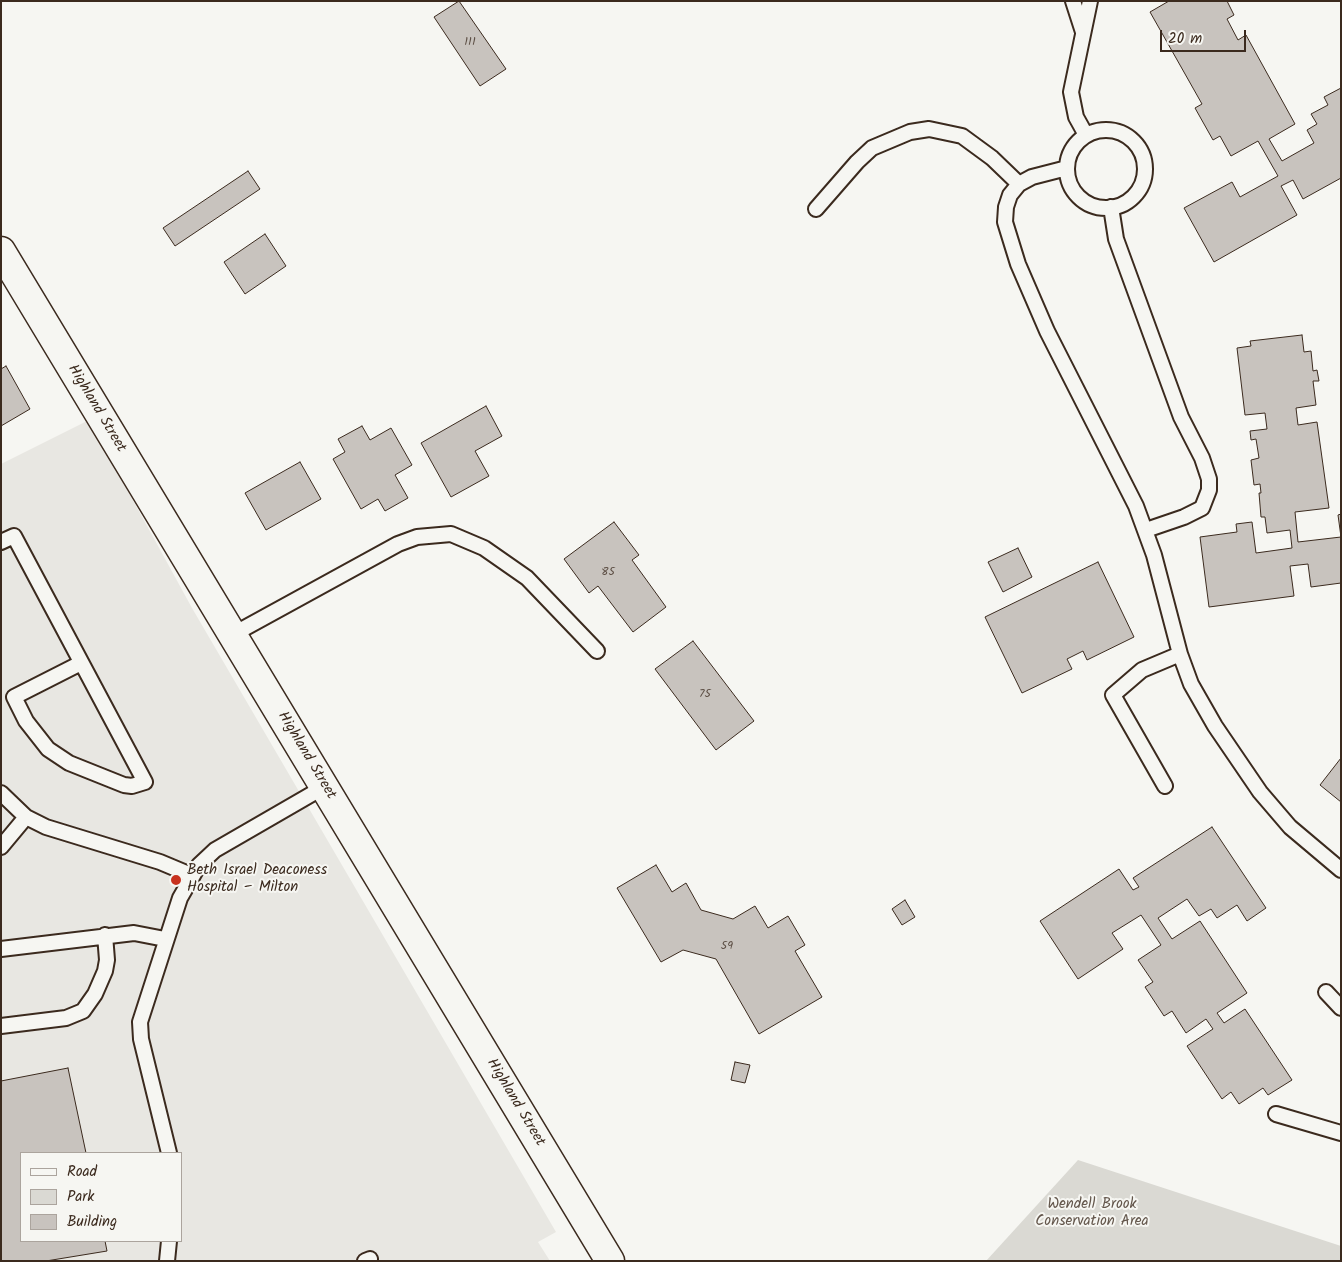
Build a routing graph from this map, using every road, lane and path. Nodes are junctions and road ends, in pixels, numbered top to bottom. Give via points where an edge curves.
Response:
1 (1073, 1) edge
2 (1090, 1) edge
3 (1084, 35) junction
4 (1086, 135) junction
5 (1067, 168) junction
6 (1019, 184) junction
7 (1111, 207) junction
8 (816, 209) dead end
9 (1, 250) edge
10 (1146, 530) junction
11 (1, 542) edge
12 (232, 635) junction
13 (597, 651) dead end
14 (1180, 654) junction
15 (81, 663) junction
16 (1165, 786) dead end
17 (324, 787) junction
18 (1, 793) edge
19 (26, 817) junction
20 (1, 847) edge
21 (1341, 870) edge
22 (191, 875) junction
23 (105, 935) junction
24 (165, 939) junction
25 (1, 949) edge
26 (1326, 992) dead end
27 (1341, 1008) edge
28 (1, 1026) edge
29 (1276, 1114) dead end
30 (1341, 1133) edge
31 (169, 1152) edge
32 (169, 1242) edge
33 (167, 1261) edge
34 (610, 1261) edge

1 - 3 lane
2 - 3 lane
3 - 4 lane via 1071,92 1076,117
4 - 5 lane via 1073,149
4 - 7 lane via 1098,131 1118,132 1134,142 1142,153 1144,174 1140,186 1130,199
5 - 6 lane via 1032,177
5 - 7 lane via 1079,197 1097,206
6 - 8 lane via 962,136 946,131 910,132 872,148
6 - 10 lane via 1010,195 1005,222 1018,264 1047,331
7 - 10 lane via 1116,239 1181,417 1209,479 1209,490 1202,508
9 - 12 street, Highland Street
10 - 14 lane
11 - 15 lane via 14,536
12 - 13 lane via 398,544 417,537 451,534 484,548 527,578
12 - 17 street, Highland Street
14 - 16 lane via 1142,670 1113,695
14 - 21 lane via 1191,684 1215,726 1260,792 1290,827
15 - 15 lane via 14,697 26,721 48,749 69,763 124,785 145,782
17 - 22 lane via 214,850
17 - 34 street, Highland Street
18 - 19 lane
19 - 20 lane
19 - 22 lane via 55,830 160,862
22 - 24 lane
23 - 24 lane via 134,933
23 - 25 lane
23 - 28 lane via 105,971 95,994 83,1010 66,1018
24 - 31 lane via 140,1022 141,1039
26 - 27 lane
29 - 30 lane
32 - 33 lane

